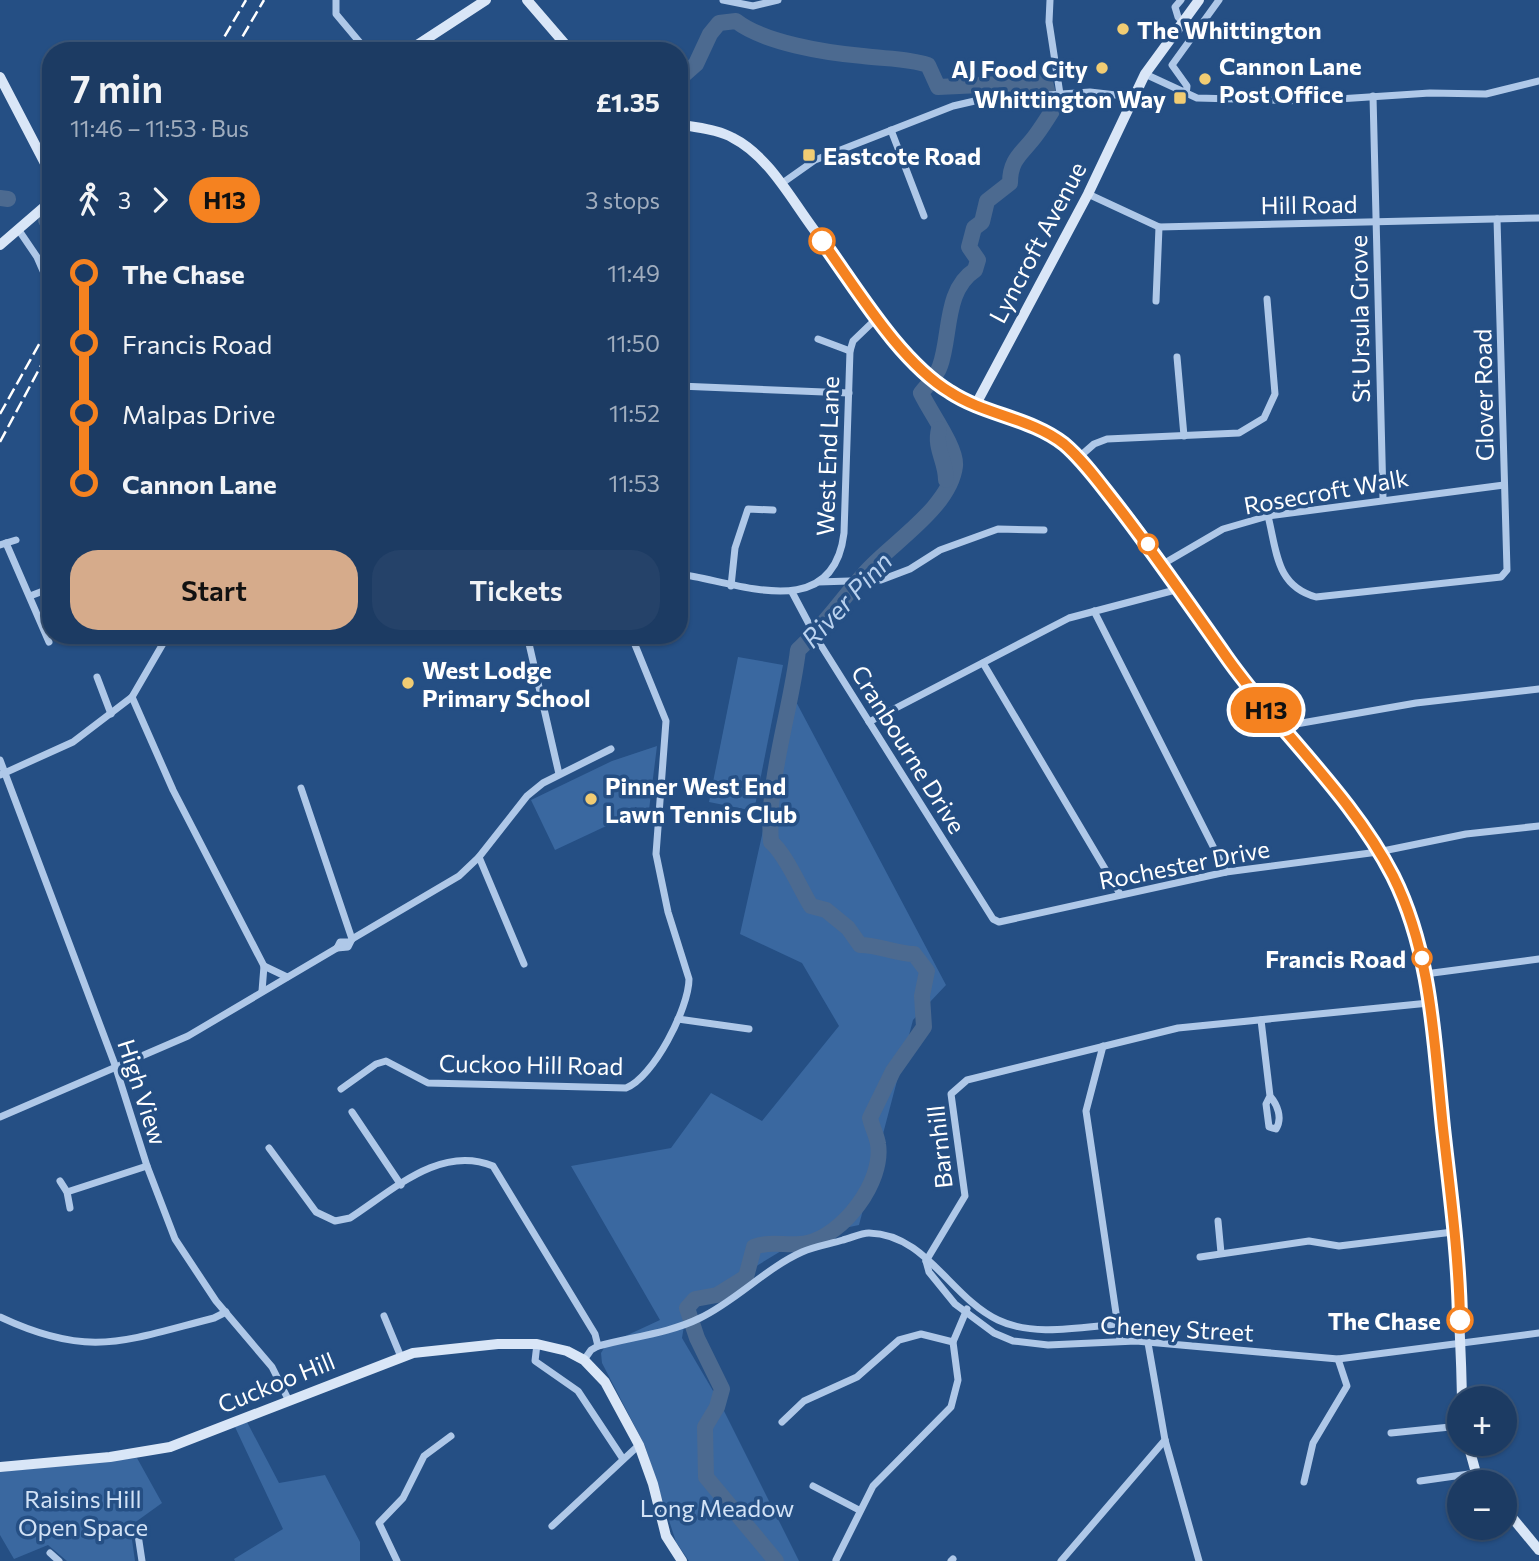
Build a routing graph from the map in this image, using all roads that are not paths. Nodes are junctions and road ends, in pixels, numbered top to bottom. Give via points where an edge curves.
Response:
1 (336, 0) edge
2 (486, 0) edge
3 (527, 0) edge
4 (723, 0) edge
5 (778, 0) edge
6 (1050, 0) edge
7 (1181, 0) edge
8 (1199, 0) edge
9 (1219, 0) edge
10 (1183, 22) junction
11 (359, 42) edge
12 (422, 42) edge
13 (563, 42) edge
14 (1145, 74) junction
15 (0, 77) edge
16 (1539, 81) edge
17 (1056, 94) junction
18 (1186, 95) junction
19 (1373, 96) junction
20 (1133, 97) junction
21 (688, 127) edge
22 (891, 130) junction
23 (42, 158) edge
24 (781, 184) junction
25 (1088, 194) junction
26 (42, 209) edge
27 (924, 216) dead end
28 (1539, 218) edge
29 (1497, 219) junction
30 (1376, 221) junction
31 (1159, 227) junction
32 (18, 229) junction
33 (0, 245) edge
34 (42, 268) edge
35 (1267, 299) dead end
36 (1156, 301) dead end
37 (878, 317) junction
38 (818, 339) dead end
39 (850, 351) junction
40 (1177, 357) dead end
41 (688, 386) edge
42 (849, 393) junction
43 (975, 406) junction
44 (1184, 436) junction
45 (1078, 458) junction
46 (1504, 485) junction
47 (1383, 498) junction
48 (773, 510) dead end
49 (1268, 516) junction
50 (1044, 530) dead end
51 (16, 540) dead end
52 (3, 544) edge
53 (1163, 564) junction
54 (688, 576) edge
55 (818, 582) junction
56 (731, 586) junction
57 (1180, 589) junction
58 (42, 591) edge
59 (792, 592) junction
60 (30, 596) junction
61 (1094, 611) junction
62 (42, 625) edge
63 (163, 644) edge
64 (529, 644) edge
65 (635, 644) edge
66 (983, 663) junction
67 (97, 677) dead end
68 (1539, 690) edge
69 (132, 697) junction
70 (111, 714) junction
71 (869, 722) junction
72 (1279, 727) junction
73 (611, 749) dead end
74 (0, 760) edge
75 (2, 775) edge
76 (559, 775) junction
77 (301, 788) dead end
78 (1539, 826) edge
79 (1378, 852) junction
80 (479, 857) junction
81 (1226, 872) junction
82 (1120, 894) junction
83 (999, 922) joint
84 (351, 940) junction
85 (1539, 959) edge
86 (524, 964) dead end
87 (264, 966) junction
88 (1425, 974) junction
89 (288, 977) junction
90 (262, 991) junction
91 (1429, 1003) junction
92 (678, 1019) junction
93 (1261, 1020) junction
94 (749, 1029) dead end
95 (1103, 1046) junction
96 (116, 1065) junction
97 (341, 1089) dead end
98 (1270, 1096) dead end
99 (352, 1112) dead end
100 (0, 1117) edge
101 (269, 1148) dead end
102 (147, 1166) junction
103 (60, 1181) dead end
104 (401, 1185) junction
105 (67, 1192) junction
106 (70, 1208) dead end
107 (1218, 1221) dead end
108 (1453, 1232) junction
109 (1221, 1253) junction
110 (1200, 1257) dead end
111 (926, 1261) junction
112 (972, 1303) junction
113 (226, 1312) junction
114 (965, 1312) junction
115 (384, 1316) dead end
116 (0, 1317) edge
117 (1119, 1324) junction
118 (1539, 1333) edge
119 (1120, 1340) junction
120 (953, 1342) junction
121 (1461, 1342) junction
122 (1148, 1343) junction
123 (537, 1344) junction
124 (598, 1346) junction
125 (401, 1357) junction
126 (1338, 1359) junction
127 (584, 1360) junction
128 (1462, 1386) edge
129 (288, 1399) junction
130 (782, 1422) dead end
131 (1447, 1427) edge
132 (1391, 1433) dead end
133 (451, 1436) dead end
134 (1165, 1440) junction
135 (639, 1445) junction
136 (623, 1459) junction
137 (0, 1467) edge
138 (1447, 1479) edge
139 (1420, 1480) dead end
140 (1304, 1482) dead end
141 (813, 1486) dead end
142 (859, 1510) junction
143 (1517, 1523) edge
144 (552, 1526) dead end
145 (137, 1528) dead end
146 (1539, 1550) edge
147 (50, 1553) dead end
148 (836, 1560) edge
149 (59, 1561) edge
150 (142, 1561) edge
151 (397, 1561) edge
152 (682, 1561) edge
153 (1061, 1561) edge
154 (1199, 1561) edge

1 - 11 street via 336,14
2 - 12 street
3 - 13 street
4 - 5 street via 753,6
6 - 17 street
7 - 10 street via 1175,7
8 - 10 street
9 - 18 street via 1172,65 1187,86
10 - 14 street
14 - 18 street
14 - 20 street
15 - 23 street
16 - 19 street via 1486,94
17 - 20 street
17 - 22 street via 979,100
18 - 19 street via 1308,101
19 - 30 street, St Ursula Grove
20 - 25 street, Lyncroft Avenue
21 - 24 street via 734,138
22 - 24 street via 815,160
22 - 27 street
24 - 37 street
25 - 31 street, Hill Road
25 - 43 street, Lyncroft Avenue
26 - 32 street
28 - 29 street, Hill Road
29 - 30 street, Hill Road
29 - 46 street, Glover Road
30 - 31 street, Hill Road
30 - 47 street, St Ursula Grove
31 - 36 street
32 - 33 street
32 - 34 street
35 - 44 street via 1275,394 1264,418 1239,433
37 - 39 street, West End Lane via 853,341
37 - 43 street via 937,384
38 - 39 street
39 - 42 street, West End Lane
40 - 44 street
41 - 42 street
42 - 55 street, West End Lane via 842,550
43 - 45 street via 1049,434
44 - 45 street via 1107,439
45 - 53 street
46 - 47 street, Rosecroft Walk
46 - 49 street, Glover Road via 1507,570 1500,577 1316,597 1298,592 1283,575
47 - 49 street, Rosecroft Walk
48 - 56 street via 748,509 735,548
49 - 53 street, Rosecroft Walk via 1223,529
50 - 55 street via 998,529 940,550 881,580
51 - 52 street
52 - 60 street
53 - 57 street
54 - 56 street
55 - 59 street
56 - 59 street
57 - 61 street
57 - 72 street
58 - 60 street
59 - 71 street, Cranbourne Drive
60 - 62 street
61 - 66 street via 1069,618
61 - 81 street
63 - 69 street
64 - 76 street
65 - 92 street, Cuckoo Hill Road via 666,721 656,854 689,979
66 - 71 street
66 - 82 street
67 - 70 street
68 - 72 street
69 - 70 street
69 - 87 street via 173,790
70 - 75 street via 51,754
71 - 83 street, Cranbourne Drive
72 - 79 street
73 - 76 street
74 - 75 street, High View
75 - 96 street, High View
76 - 80 street via 527,796
77 - 84 street
78 - 79 street, Rochester Drive via 1466,834
79 - 81 street, Rochester Drive
79 - 88 street via 1411,918
80 - 84 street via 448,883
80 - 86 street
81 - 82 street, Rochester Drive
82 - 83 street, Rochester Drive
84 - 89 street via 340,942
85 - 88 street
87 - 89 street
87 - 90 street
88 - 91 street
89 - 90 street
90 - 96 street via 188,1036
91 - 93 street
91 - 108 street
92 - 94 street
92 - 97 street, Cuckoo Hill Road via 655,1061 637,1084 626,1088 428,1083 386,1061
93 - 95 street via 1178,1028
93 - 98 street
95 - 111 street, Barnhill via 967,1080 950,1094 965,1196
95 - 117 street via 1086,1111
96 - 100 street
96 - 102 street, High View
99 - 104 street
101 - 104 street via 316,1212 335,1221 350,1218
102 - 105 street
102 - 113 street, High View via 175,1239
103 - 105 street
104 - 124 street via 443,1162 492,1166 595,1334
105 - 106 street
107 - 109 street
108 - 109 street via 1339,1246 1309,1241
108 - 121 street
109 - 110 street
111 - 112 street, Cheney Street
111 - 114 street, Cheney Street via 929,1272
111 - 124 street, Cheney Street via 909,1244 869,1233 802,1252 681,1327
112 - 114 street
112 - 117 street, Cheney Street via 1013,1326 1049,1329
113 - 116 street via 97,1344 46,1336
113 - 129 street, High View via 272,1367
114 - 119 street, Cheney Street via 1013,1341 1048,1345
114 - 120 street
115 - 125 street
117 - 119 street
118 - 121 street
119 - 122 street, Cheney Street
120 - 130 street via 921,1334 898,1339 856,1377 804,1401
120 - 142 street via 958,1380 951,1407 880,1477
121 - 126 street, Cheney Street
121 - 128 street
122 - 126 street, Cheney Street
122 - 134 street
123 - 125 street, Cuckoo Hill via 498,1344
123 - 127 street, Cuckoo Hill
123 - 136 street via 535,1362 578,1391
124 - 127 street, Cheney Street
125 - 129 street, Cuckoo Hill
126 - 140 street via 1347,1386 1312,1443
127 - 135 street via 614,1396
129 - 137 street, Cuckoo Hill via 170,1447
131 - 132 street
133 - 151 street via 424,1456 403,1498 379,1523
134 - 153 street
134 - 154 street
135 - 136 street
135 - 152 street via 666,1536
136 - 144 street
138 - 139 street
141 - 142 street
142 - 148 street
143 - 146 street
145 - 150 street
147 - 149 street

